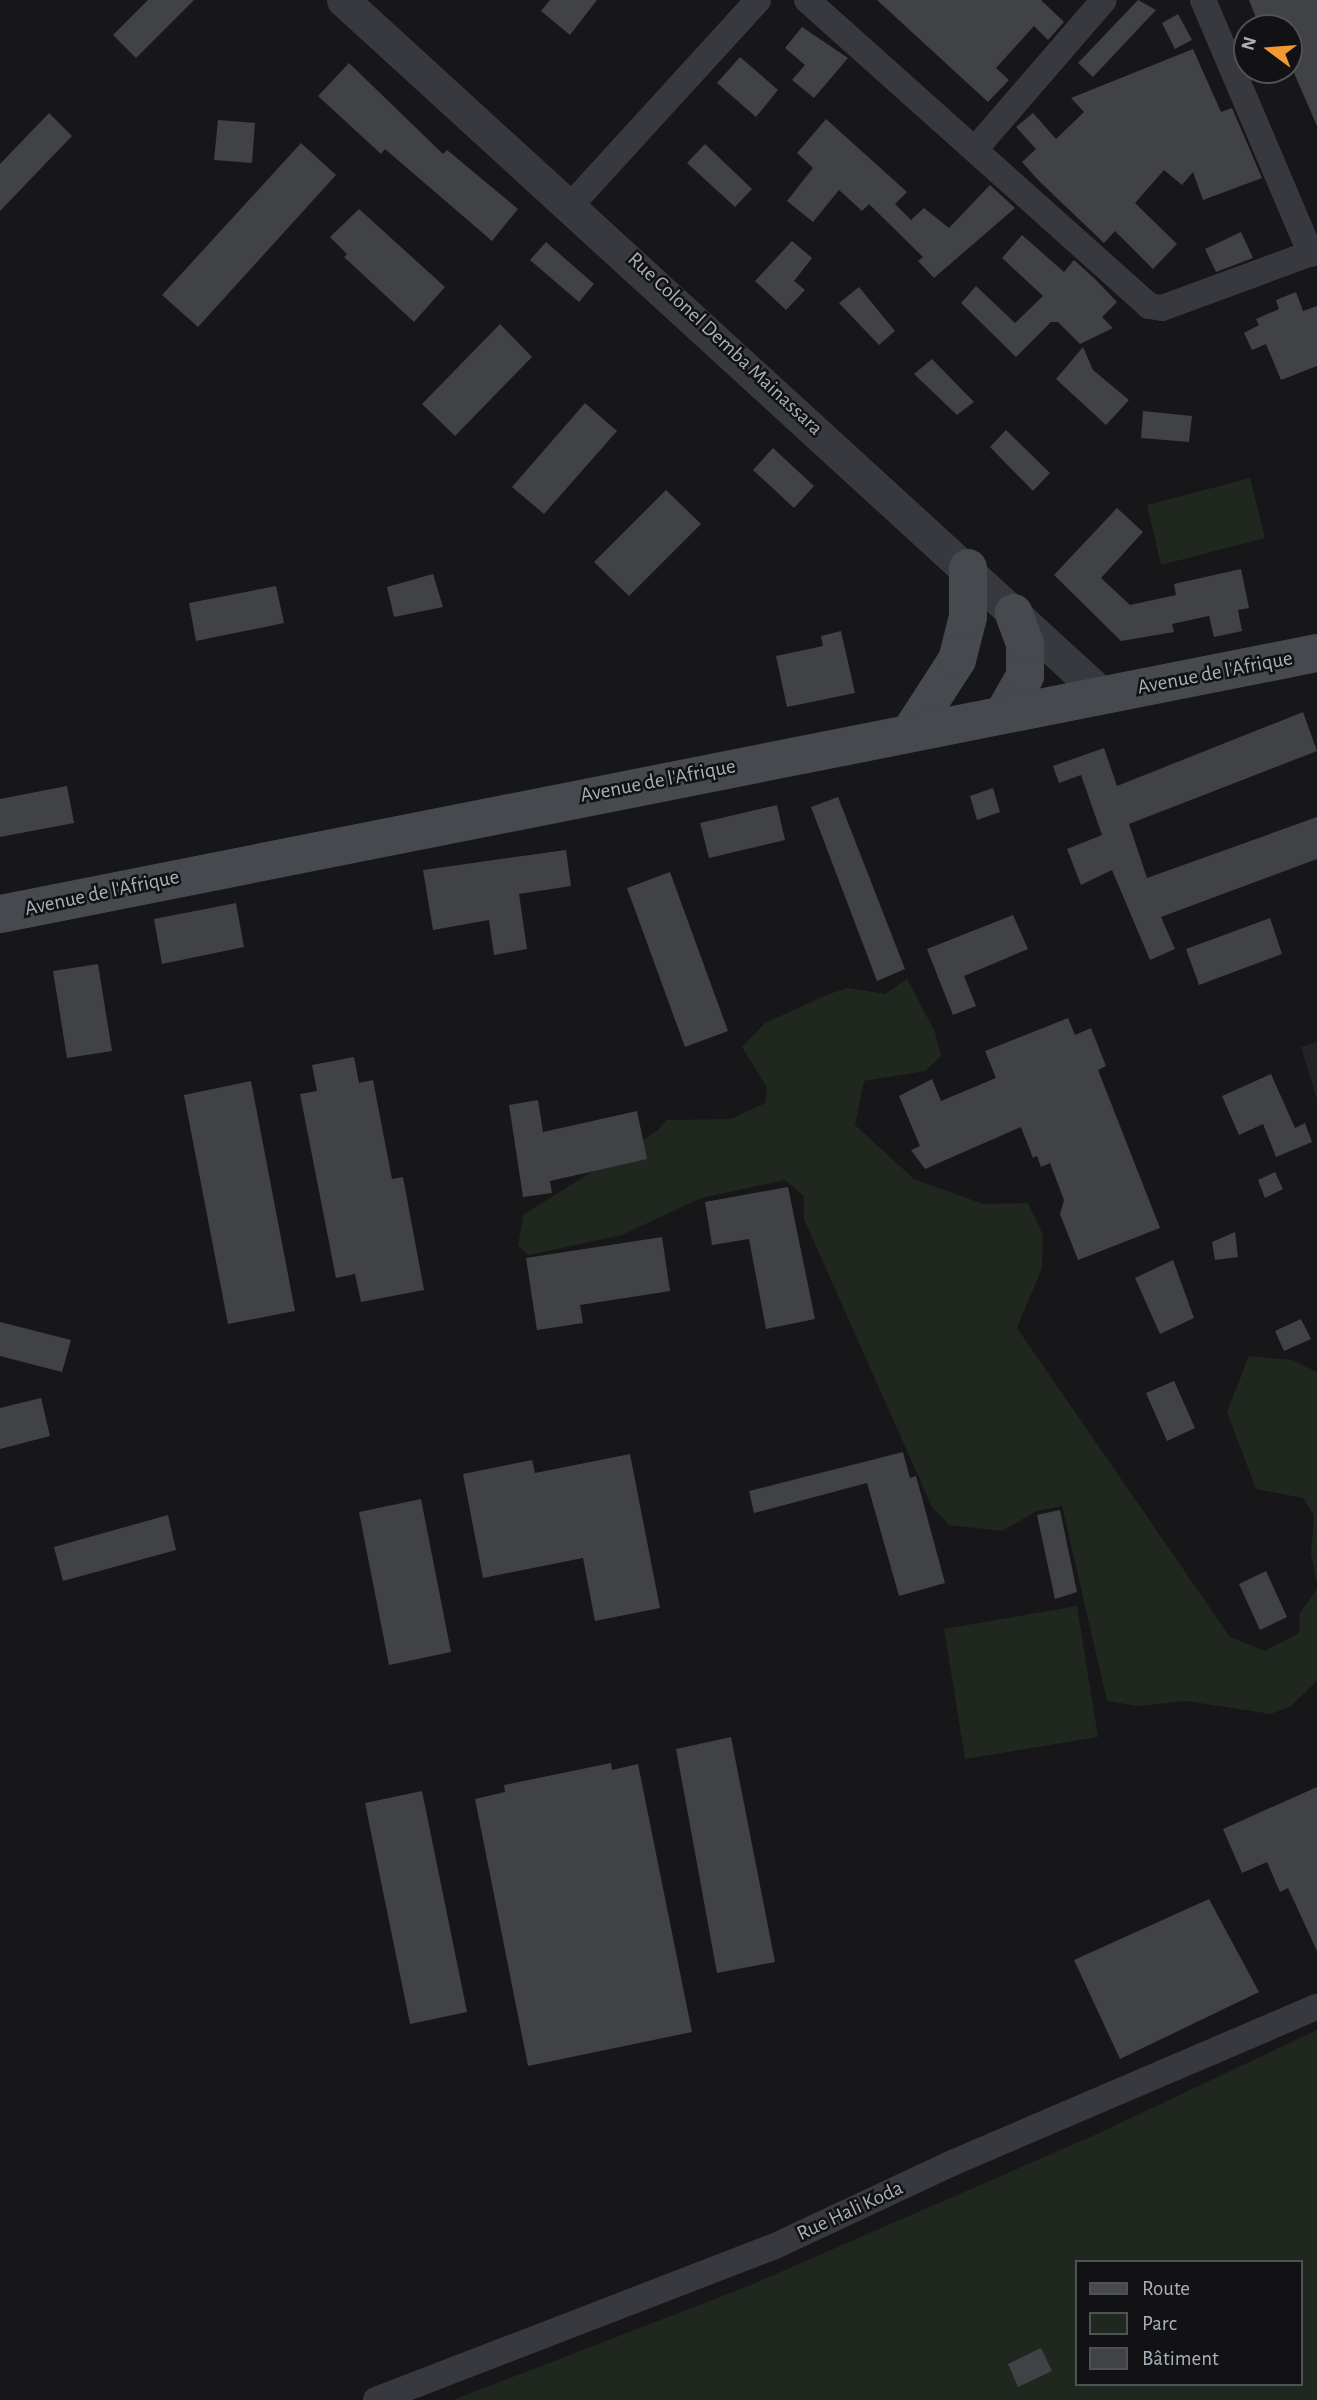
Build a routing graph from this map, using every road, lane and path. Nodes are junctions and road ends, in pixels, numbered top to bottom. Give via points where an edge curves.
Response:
1 (343, 0) edge
2 (758, 0) edge
3 (807, 0) edge
4 (1104, 0) edge
5 (1203, 0) edge
6 (977, 148) junction
7 (572, 204) junction
8 (1314, 253) edge
9 (968, 568) junction
10 (1014, 613) junction
11 (1317, 653) edge
12 (1102, 694) junction
13 (1004, 713) junction
14 (911, 731) junction
15 (0, 914) edge
16 (1317, 2007) edge
17 (376, 2400) edge

1 - 7 street, Rue Colonel Demba Mainassara
2 - 7 street
3 - 6 street
4 - 6 street
5 - 8 street
6 - 8 street via 1149,306 1162,308
7 - 9 street, Rue Colonel Demba Mainassara
9 - 10 street, Rue Colonel Demba Mainassara
9 - 14 main road via 968,617 957,660
10 - 12 street, Rue Colonel Demba Mainassara
10 - 13 main road via 1025,644 1025,676
11 - 12 main road, Avenue de l'Afrique
12 - 13 main road, Avenue de l'Afrique
13 - 14 main road, Avenue de l'Afrique
14 - 15 main road, Avenue de l'Afrique
16 - 17 street, Rue Hali Koda via 950,2164 773,2247

